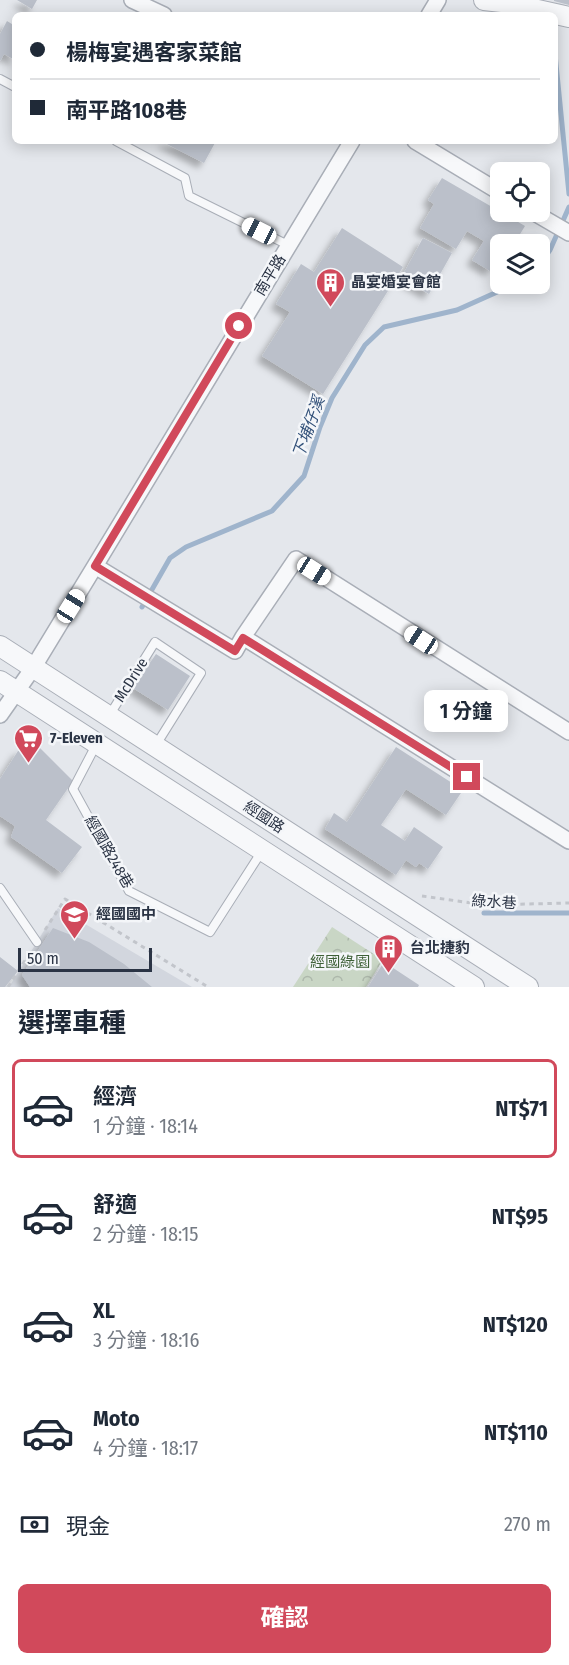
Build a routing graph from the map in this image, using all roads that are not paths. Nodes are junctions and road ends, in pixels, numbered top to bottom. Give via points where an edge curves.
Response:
1 (132, 0) edge
2 (484, 0) edge
3 (158, 12) edge
4 (547, 12) edge
5 (122, 144) edge
6 (350, 144) edge
7 (420, 144) edge
8 (490, 186) edge
9 (550, 222) edge
10 (569, 233) edge
11 (288, 245) junction
12 (95, 566) junction
13 (243, 638) junction
14 (0, 646) edge
15 (33, 668) junction
16 (8, 686) edge
17 (0, 716) edge
18 (109, 716) junction
19 (569, 732) edge
20 (97, 744) junction
21 (155, 747) junction
22 (569, 841) edge
23 (262, 850) junction
24 (0, 888) edge
25 (37, 942) road end
26 (474, 987) edge
27 (528, 987) edge

1 - 3 street
2 - 4 street
5 - 11 lane via 185,178 189,196
6 - 11 street, 南平路
7 - 8 street
9 - 10 street
11 - 12 street, 南平路
12 - 13 street via 235,651
12 - 15 street, 南平路
13 - 19 street via 296,560
13 - 22 street
14 - 15 street, 經國路
15 - 16 street, 南平路
15 - 18 street, 經國路
16 - 17 street, 南平路
16 - 20 street, 經國路
18 - 21 street, 經國路
18 - 21 lane, McDrive via 155,642 201,673
20 - 23 street, 經國路
20 - 23 lane, 經國路248巷 via 73,789 129,891 210,932
21 - 27 street, 經國路
23 - 26 street, 經國路
24 - 25 lane

